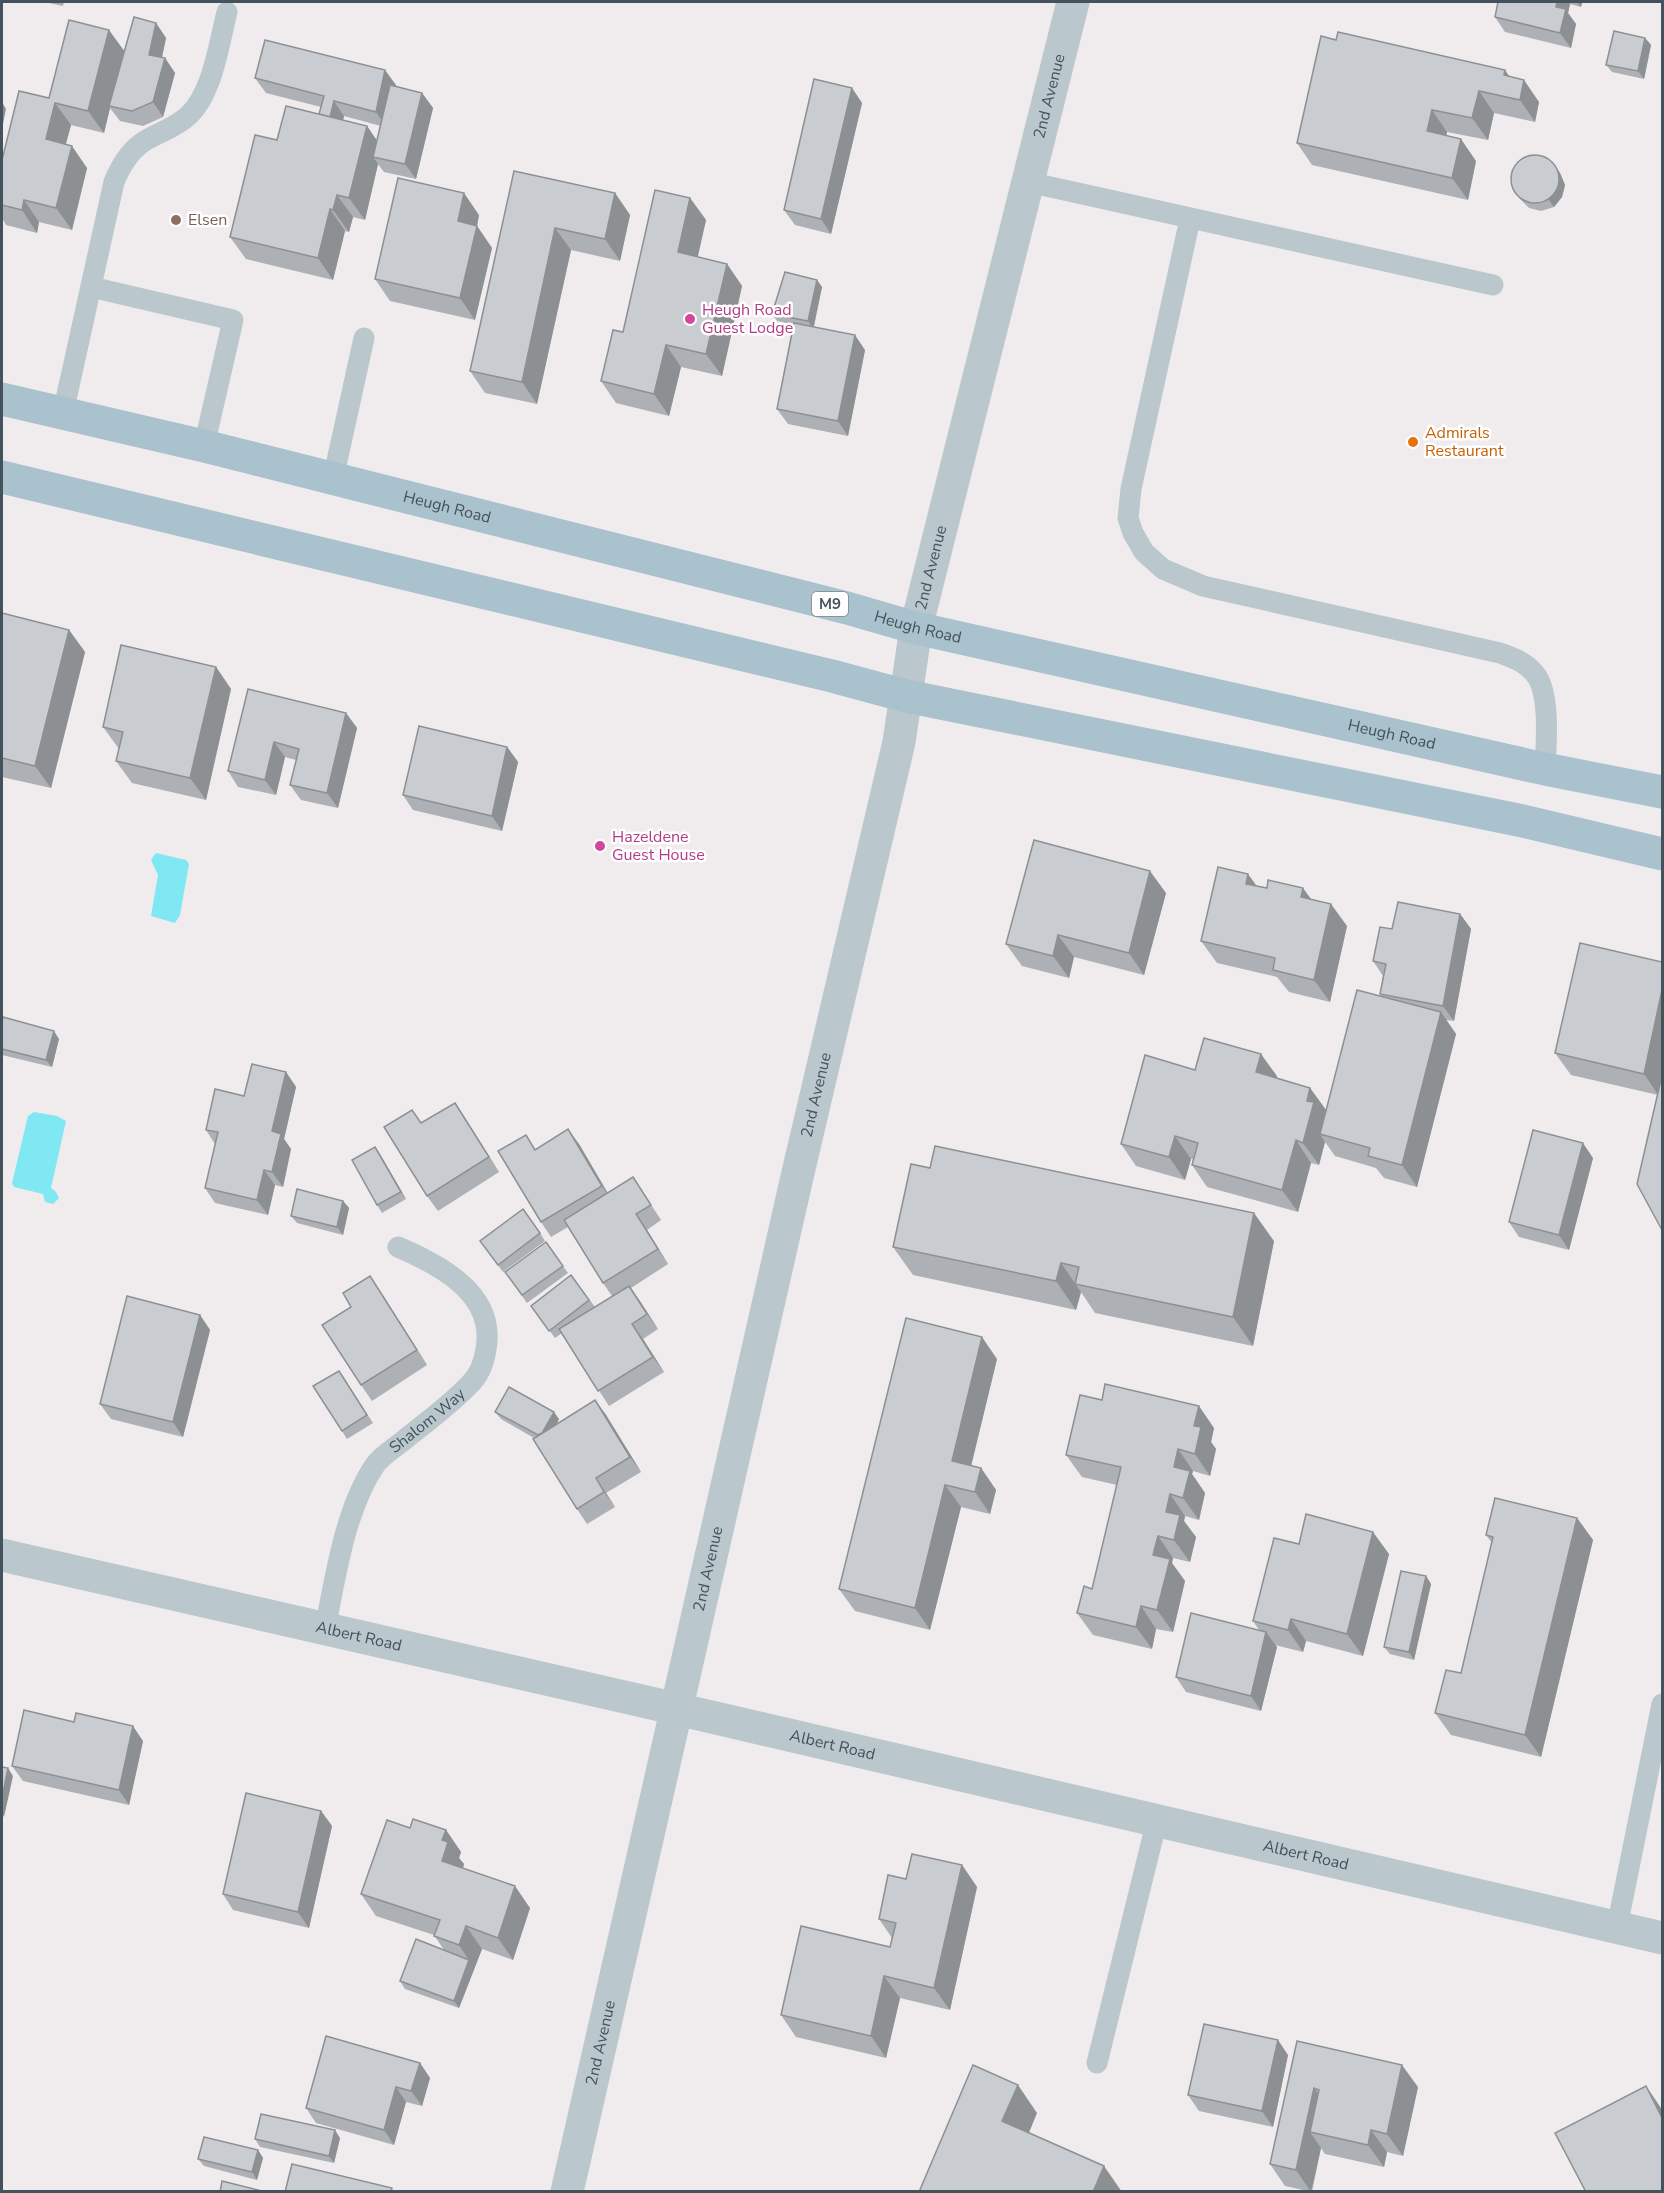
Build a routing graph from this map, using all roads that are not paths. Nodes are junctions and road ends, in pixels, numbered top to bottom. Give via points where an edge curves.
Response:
1 (1073, 2) edge
2 (227, 12) dead end
3 (1028, 182) junction
4 (1190, 219) junction
5 (1493, 285) dead end
6 (91, 287) junction
7 (364, 338) dead end
8 (2, 399) edge
9 (63, 413) junction
10 (204, 446) junction
11 (2, 477) edge
12 (333, 479) junction
13 (916, 628) junction
14 (906, 696) junction
15 (1545, 770) junction
16 (1662, 792) edge
17 (1662, 855) edge
18 (398, 1247) dead end
19 (2, 1555) edge
20 (325, 1630) junction
21 (1662, 1704) edge
22 (677, 1709) junction
23 (1157, 1820) junction
24 (1617, 1928) junction
25 (1662, 1938) edge
26 (1097, 2062) dead end
27 (567, 2192) edge

1 - 3 street, 2nd Avenue
2 - 6 lane via 200,102 178,124 145,140 120,167
3 - 4 lane
3 - 13 street, 2nd Avenue
4 - 5 lane
4 - 15 lane via 1131,489 1128,519 1144,552 1163,569 1203,586 1500,653 1524,663 1537,675 1543,689
6 - 9 lane
6 - 10 lane via 233,320
7 - 12 lane
8 - 9 main road, Heugh Road / M9
9 - 10 main road, Heugh Road / M9
10 - 12 main road, Heugh Road / M9
11 - 14 main road
12 - 13 main road, Heugh Road / M9
13 - 14 street, 2nd Avenue
13 - 15 main road, Heugh Road / M9
14 - 17 main road via 1523,821
14 - 22 street, 2nd Avenue
15 - 16 main road, Heugh Road / M9
18 - 20 lane, Shalom Way via 450,1273 474,1297 486,1321 483,1366 471,1384 376,1462 358,1493
19 - 20 street, Albert Road
20 - 22 street, Albert Road
21 - 24 lane
22 - 23 street, Albert Road
22 - 27 street, 2nd Avenue
23 - 24 street, Albert Road
23 - 26 lane
24 - 25 street, Albert Road

